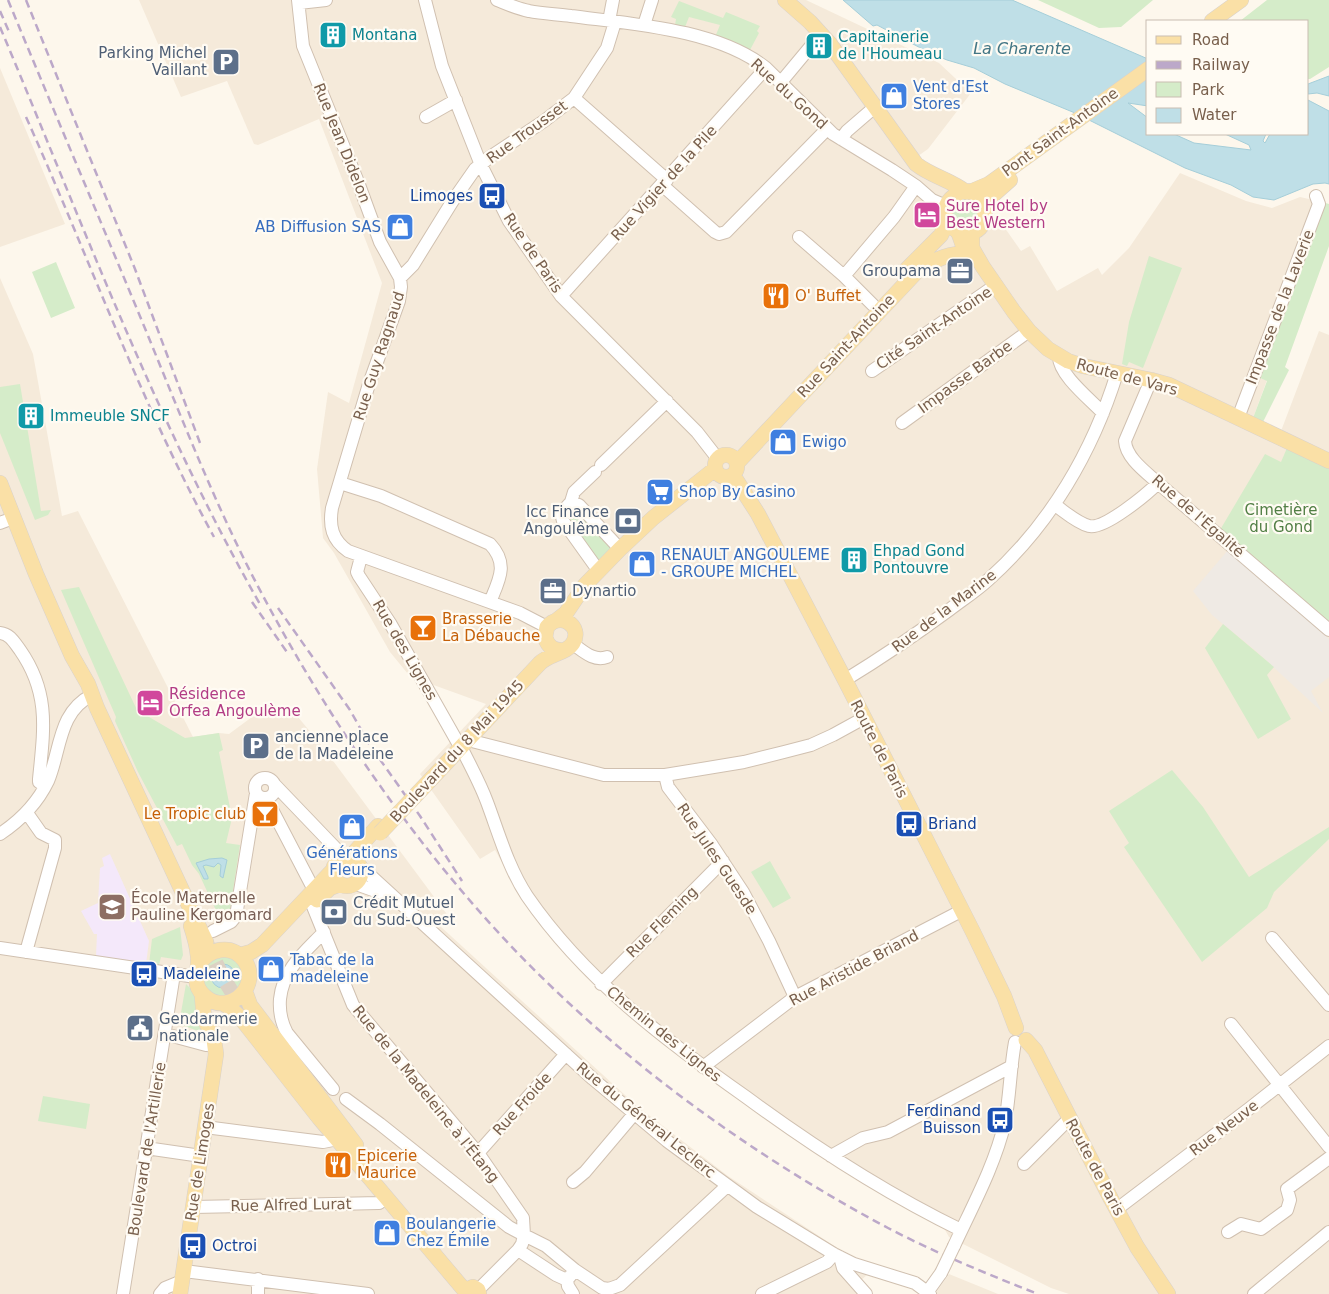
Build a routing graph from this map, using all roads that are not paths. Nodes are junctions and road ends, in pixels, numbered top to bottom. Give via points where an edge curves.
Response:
1 (326, 0) edge
2 (425, 0) edge
3 (497, 0) edge
4 (613, 0) edge
5 (652, 0) edge
6 (785, 0) edge
7 (1241, 0) edge
8 (1252, 0) edge
9 (299, 2) edge
10 (1213, 20) edge
11 (1224, 20) edge
12 (612, 21) junction
13 (644, 25) junction
14 (821, 34) junction
15 (766, 68) junction
16 (1146, 71) edge
17 (1146, 78) edge
18 (781, 82) junction
19 (574, 98) junction
20 (456, 100) junction
21 (876, 106) junction
22 (426, 117) dead end
23 (827, 129) junction
24 (841, 139) junction
25 (482, 164) junction
26 (664, 183) junction
27 (916, 186) junction
28 (992, 188) junction
29 (1316, 196) dead end
30 (959, 197) junction
31 (984, 203) junction
32 (959, 228) junction
33 (799, 238) dead end
34 (969, 253) junction
35 (983, 267) junction
36 (920, 268) junction
37 (844, 276) junction
38 (400, 278) junction
39 (996, 285) junction
40 (561, 296) junction
41 (873, 305) junction
42 (1029, 331) junction
43 (1060, 357) junction
44 (872, 371) dead end
45 (1118, 372) junction
46 (1151, 380) junction
47 (667, 401) junction
48 (1103, 413) junction
49 (1238, 418) junction
50 (902, 424) dead end
51 (1329, 460) edge
52 (726, 466) junction
53 (0, 482) edge
54 (340, 483) junction
55 (1158, 483) junction
56 (0, 501) edge
57 (571, 502) junction
58 (1055, 505) junction
59 (7, 520) edge
60 (620, 549) junction
61 (361, 556) junction
62 (598, 570) junction
63 (36, 574) junction
64 (490, 602) junction
65 (550, 628) junction
66 (1329, 630) edge
67 (0, 633) edge
68 (570, 641) junction
69 (607, 657) dead end
70 (848, 686) junction
71 (89, 697) junction
72 (496, 706) junction
73 (863, 717) junction
74 (466, 740) junction
75 (665, 775) junction
76 (130, 779) junction
77 (45, 786) junction
78 (275, 786) junction
79 (261, 796) junction
80 (27, 813) junction
81 (379, 829) junction
82 (3, 832) edge
83 (326, 837) junction
84 (353, 861) junction
85 (723, 861) junction
86 (333, 870) junction
87 (340, 884) junction
88 (356, 884) junction
89 (313, 897) junction
90 (394, 898) junction
91 (961, 911) junction
92 (324, 932) junction
93 (210, 936) junction
94 (1272, 938) dead end
95 (0, 948) edge
96 (26, 952) junction
97 (233, 953) junction
98 (197, 970) junction
99 (249, 972) junction
100 (174, 974) junction
101 (601, 984) junction
102 (245, 991) junction
103 (202, 994) junction
104 (796, 997) junction
105 (220, 1003) junction
106 (1329, 1005) edge
107 (243, 1010) tunnel mouth
108 (1231, 1024) dead end
109 (165, 1034) junction
110 (282, 1036) junction
111 (1019, 1037) junction
112 (213, 1038) junction
113 (1329, 1046) edge
114 (566, 1054) junction
115 (1012, 1066) junction
116 (703, 1067) junction
117 (1279, 1086) junction
118 (333, 1089) dead end
119 (346, 1099) dead end
120 (634, 1114) junction
121 (1070, 1118) junction
122 (205, 1127) junction
123 (342, 1136) junction
124 (1329, 1147) edge
125 (146, 1148) junction
126 (478, 1153) junction
127 (201, 1156) junction
128 (830, 1156) junction
129 (1329, 1158) edge
130 (1024, 1164) dead end
131 (573, 1182) dead end
132 (727, 1186) junction
133 (381, 1201) junction
134 (193, 1207) junction
135 (1117, 1208) junction
136 (961, 1230) junction
137 (1228, 1232) dead end
138 (1329, 1232) edge
139 (524, 1235) junction
140 (518, 1250) junction
141 (837, 1256) junction
142 (575, 1270) junction
143 (258, 1279) junction
144 (567, 1280) junction
145 (182, 1282) edge
146 (472, 1291) edge
147 (928, 1293) edge
148 (123, 1294) edge
149 (160, 1294) edge
150 (258, 1294) edge
151 (368, 1294) edge
152 (573, 1294) edge
153 (762, 1294) edge
154 (866, 1294) edge
155 (1168, 1294) edge
156 (1254, 1294) edge

1 - 9 street
2 - 20 street, Rue de Paris via 442,66
3 - 12 street, Rue du Gond via 529,11
4 - 12 street, Rue Trousset
5 - 13 street
6 - 14 main road
7 - 10 main road
8 - 11 main road
9 - 38 street, Rue Jean Didelon via 303,46 380,242
12 - 13 street, Rue du Gond
12 - 19 street, Rue Trousset via 607,48
13 - 15 street, Rue du Gond via 716,42
14 - 18 street
14 - 21 main road
15 - 18 street, Rue du Gond
15 - 26 street, Rue Vigier de la Pile
16 - 28 main road, Pont Saint-Antoine
17 - 28 main road, Pont Saint-Antoine
18 - 23 street, Rue du Gond
19 - 25 street, Rue Trousset
19 - 26 street
20 - 22 street
20 - 25 street, Rue de Paris
21 - 24 street
21 - 30 main road via 916,164 946,179
23 - 24 street, Rue du Gond
23 - 26 street via 726,232 715,232
24 - 27 street, Rue du Gond
25 - 38 street, Rue Guy Ragnaud via 469,176 413,265
25 - 40 street, Rue de Paris via 509,221
26 - 40 street, Rue Vigier de la Pile
27 - 30 street, Rue du Gond via 932,200
27 - 37 street
28 - 30 main road, Pont Saint-Antoine
28 - 31 main road, Pont Saint-Antoine
29 - 49 street, Impasse de la Laverie via 1319,204
30 - 31 main road via 976,194
30 - 32 main road via 945,212
31 - 32 main road via 984,220 977,229
32 - 34 main road, Route de Vars via 963,245
32 - 35 main road, Route de Vars
32 - 36 main road
32 - 41 main road, Rue Saint-Antoine via 941,234
33 - 37 street
34 - 35 main road, Route de Vars
34 - 36 main road, Rue Saint-Antoine via 942,256
35 - 39 main road, Route de Vars
36 - 52 main road, Rue Saint-Antoine
37 - 41 street
38 - 54 street, Rue Guy Ragnaud via 399,301 369,384
39 - 42 main road, Route de Vars
39 - 44 street, Cité Saint-Antoine
40 - 47 street, Rue de Paris
41 - 52 main road, Rue Saint-Antoine
42 - 43 main road, Route de Vars
42 - 50 street, Impasse Barbe
43 - 45 main road, Route de Vars via 1083,366
43 - 48 street via 1065,373
45 - 46 main road, Route de Vars
45 - 48 street, Rue de la Marine
46 - 49 main road, Route de Vars via 1169,385
46 - 55 street, Rue de l'Égalité via 1129,428 1125,446
47 - 52 street, Rue de Paris
47 - 57 street via 574,492
48 - 58 street, Rue de la Marine
49 - 51 main road, Route de Vars
52 - 60 main road, Boulevard du 8 Mai 1945 via 653,518
52 - 68 main road via 656,525 598,581 576,610
52 - 70 main road, Route de Paris via 758,514
53 - 59 main road
54 - 61 street, Rue Guy Ragnaud via 330,517 332,534 342,547
54 - 64 street via 381,496 490,544 502,568
55 - 58 street via 1142,498 1096,526 1084,525
55 - 66 street, Rue de l'Égalité
56 - 59 main road
57 - 60 street via 579,505
57 - 62 street via 563,509 561,517
58 - 70 street, Rue de la Marine via 1019,550 987,582
59 - 63 main road
59 - 63 main road via 25,544
60 - 62 main road, Boulevard du 8 Mai 1945
61 - 64 street, Rue Guy Ragnaud
61 - 74 street, Rue des Lignes via 359,576 441,711
62 - 65 main road, Boulevard du 8 Mai 1945 via 566,613
63 - 71 main road via 88,684
64 - 65 street, Rue Guy Ragnaud
65 - 68 main road via 566,620 572,626
65 - 68 main road via 549,646 559,650
65 - 72 main road, Boulevard du 8 Mai 1945 via 537,654
67 - 77 street via 11,638 39,686 44,733 38,779
68 - 69 street via 594,658
68 - 72 main road, Boulevard du 8 Mai 1945 via 543,660
70 - 73 main road, Route de Paris
71 - 76 main road
71 - 77 street via 66,720
72 - 74 main road, Boulevard du 8 Mai 1945
73 - 75 street via 833,735 784,752
73 - 91 main road, Route de Paris
74 - 75 street via 604,775
74 - 81 main road, Boulevard du 8 Mai 1945
74 - 101 street, Chemin des Lignes via 504,852 527,896
75 - 85 street, Rue Jules Guesde via 668,787
76 - 93 main road
76 - 98 main road via 160,858 192,927
77 - 80 street
78 - 79 street via 273,795
78 - 79 street via 270,779 260,779 255,786
78 - 83 street, Rue du Général Leclerc
79 - 89 street, Rue de la Madeleine à l'Étang
79 - 93 street via 236,916
80 - 82 street
80 - 96 street via 41,833 55,840 55,848
81 - 83 street via 350,848
81 - 84 main road, Boulevard du 8 Mai 1945 via 352,854
83 - 84 street, Rue du Général Leclerc
84 - 86 main road via 336,863
84 - 88 main road via 361,876
84 - 90 street, Rue du Général Leclerc
85 - 101 street, Rue Fleming
85 - 104 street, Rue Jules Guesde via 743,892
86 - 87 main road via 334,878
86 - 89 main road
87 - 88 main road
87 - 89 main road
88 - 90 street
89 - 92 street, Rue de la Madeleine à l'Étang
89 - 97 main road via 262,945 251,952
89 - 99 main road
90 - 114 street, Rue du Général Leclerc
91 - 104 street, Rue Aristide Briand
91 - 111 main road, Route de Paris via 1004,996
92 - 110 street via 293,965 284,980 280,1008
92 - 126 street, Rue de la Madeleine à l'Étang via 353,1005
93 - 97 main road
94 - 106 street
95 - 96 street
96 - 100 street
97 - 98 main road via 213,951 202,959
97 - 99 main road via 245,962
98 - 100 street
98 - 103 main road via 198,988
99 - 102 main road
100 - 109 street, Boulevard de l'Artillerie
101 - 116 street, Chemin des Lignes
102 - 105 main road via 235,1000
102 - 110 main road via 250,1005
103 - 105 main road
103 - 112 main road, Rue de Limoges via 204,1018
104 - 116 street, Rue Aristide Briand
105 - 112 main road, Rue de Limoges via 209,1018
105 - 123 main road via 240,1017 292,1084
107 - 123 main road
108 - 117 street
109 - 112 street via 200,1044
109 - 125 street, Boulevard de l'Artillerie
110 - 118 street
110 - 123 main road
111 - 115 street
111 - 121 main road, Route de Paris via 1034,1050
112 - 122 main road, Rue de Limoges via 216,1054
113 - 117 street, Rue Neuve
114 - 120 street, Rue du Général Leclerc
114 - 126 street, Rue Froide
115 - 128 street via 888,1132 863,1138
115 - 136 street via 998,1148
116 - 128 street, Chemin des Lignes
117 - 124 street
117 - 135 street, Rue Neuve
119 - 139 street via 509,1228
120 - 131 street
120 - 132 street, Rue du Général Leclerc
121 - 130 street
121 - 135 main road, Route de Paris
122 - 123 street via 323,1142
122 - 127 main road, Rue de Limoges
123 - 133 main road
123 - 146 main road
125 - 127 street
125 - 148 street, Boulevard de l'Artillerie
126 - 139 street, Rue de la Madeleine à l'Étang via 523,1218
127 - 134 main road, Rue de Limoges
128 - 136 street, Chemin des Lignes
129 - 137 street via 1287,1189 1290,1200 1287,1210 1261,1229 1241,1224
132 - 141 street, Rue du Général Leclerc
132 - 142 street via 615,1288 602,1288
133 - 134 street, Rue Alfred Lurat
133 - 146 main road
134 - 145 main road, Rue de Limoges
135 - 155 main road, Route de Paris via 1137,1247
136 - 147 street, bridge
138 - 156 street
139 - 140 street
139 - 142 street via 546,1246
140 - 144 street
140 - 146 street
141 - 147 street, Rue du Général Leclerc via 915,1284
141 - 153 street
141 - 154 street via 842,1268
142 - 144 street
143 - 145 street
143 - 150 street
143 - 151 street
144 - 152 street
145 - 149 street via 165,1288

